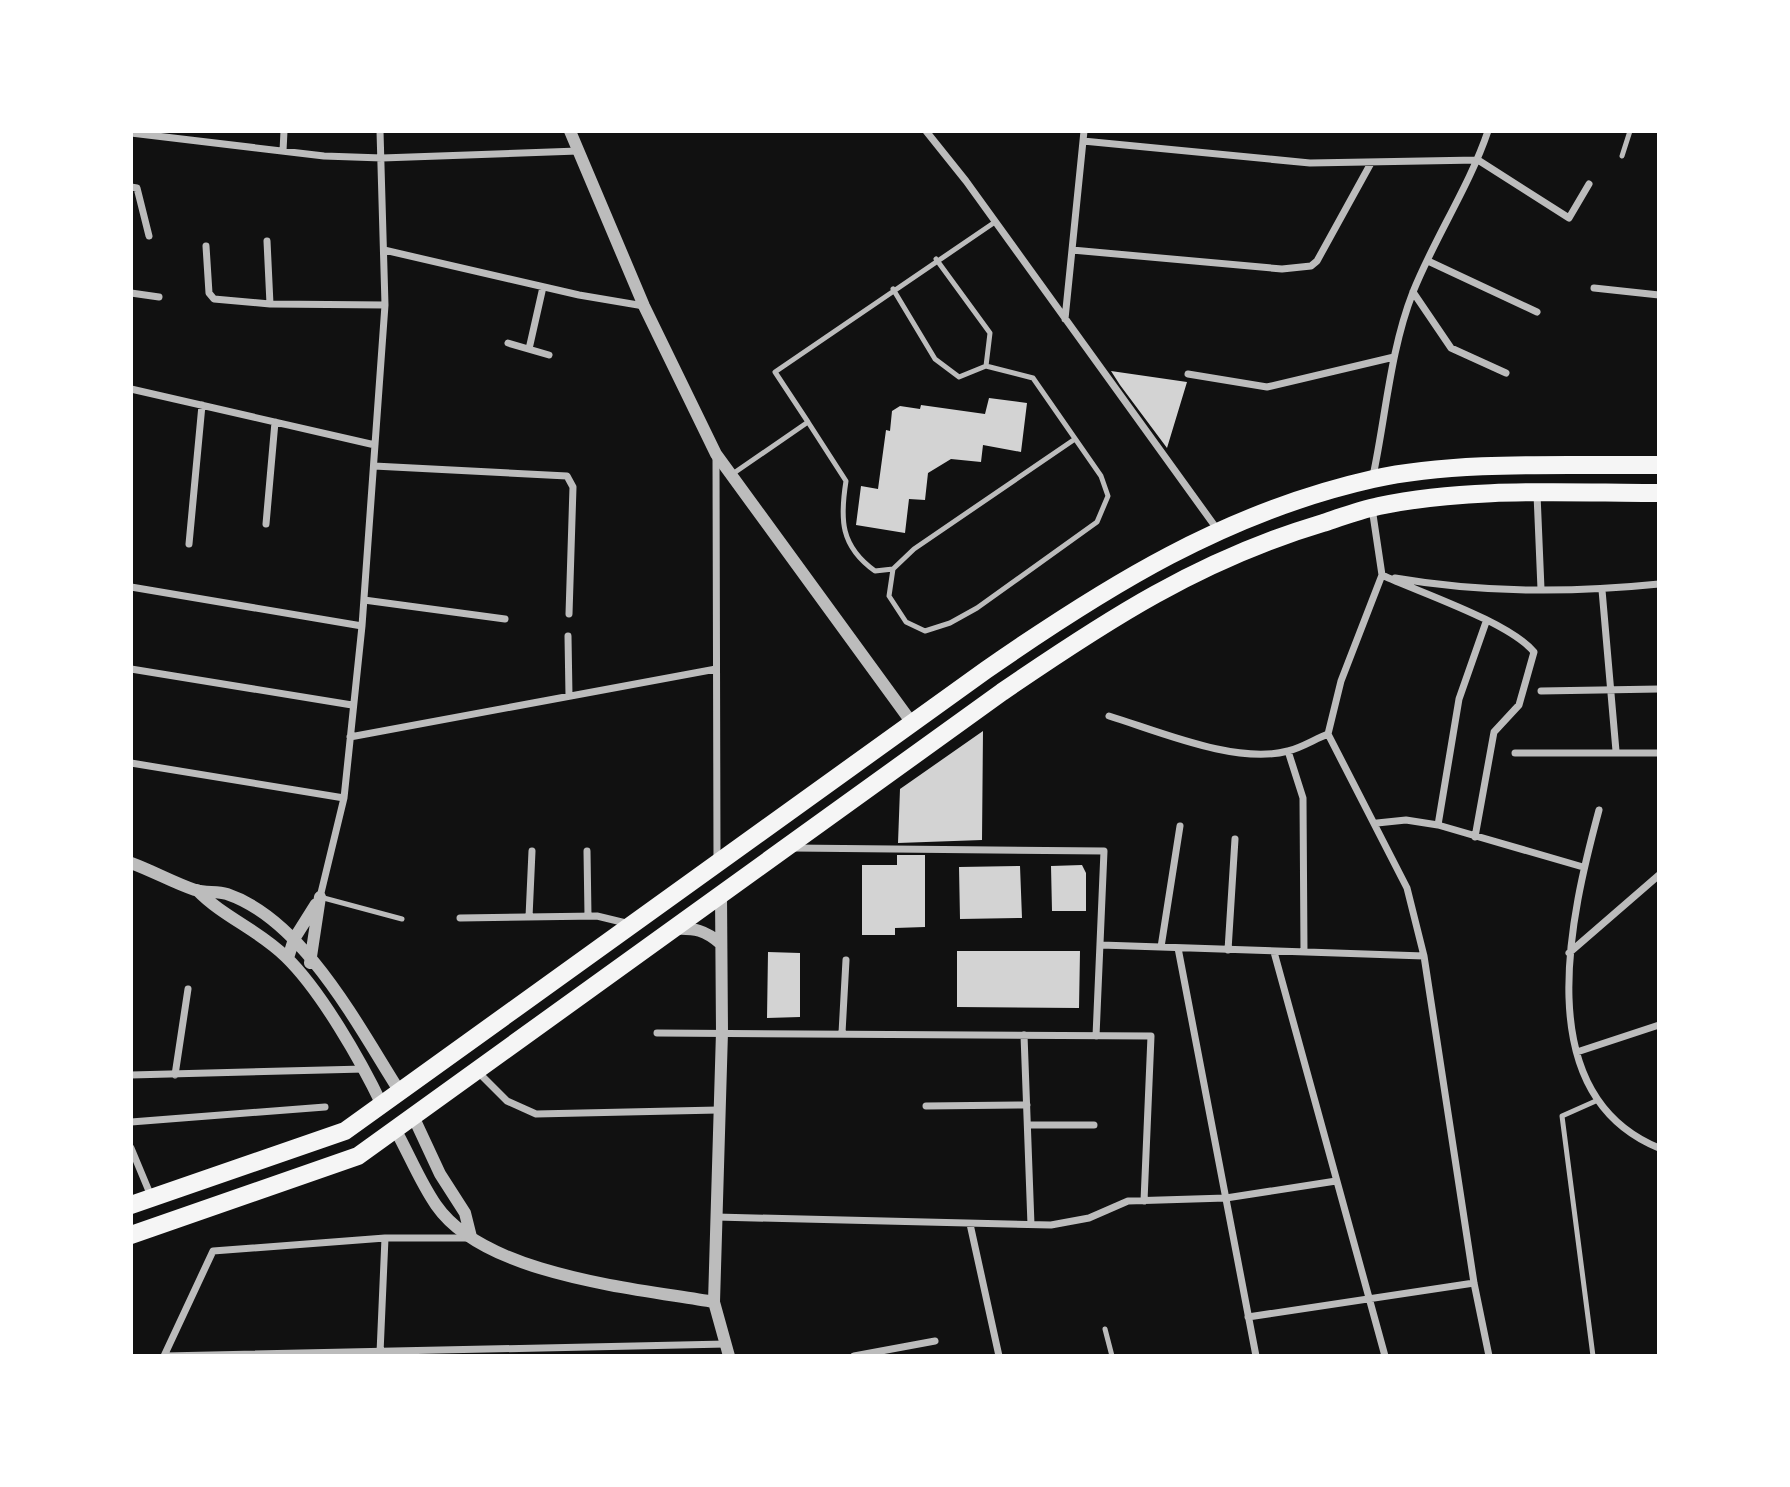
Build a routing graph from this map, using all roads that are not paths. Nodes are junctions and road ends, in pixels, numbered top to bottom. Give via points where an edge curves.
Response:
1 (214, 131) edge
2 (284, 131) edge
3 (380, 131) edge
4 (570, 131) edge
5 (926, 131) edge
6 (1084, 131) edge
7 (1489, 131) edge
8 (1630, 131) edge
9 (131, 133) edge
10 (1083, 141) junction
11 (212, 142) junction
12 (283, 151) junction
13 (578, 151) junction
14 (1622, 156) dead end
15 (382, 159) junction
16 (1478, 160) junction
17 (1371, 163) junction
18 (1588, 184) dead end
19 (131, 187) edge
20 (995, 222) junction
21 (149, 236) dead end
22 (267, 241) dead end
23 (206, 246) dead end
24 (384, 250) junction
25 (1072, 250) junction
26 (936, 260) junction
27 (1428, 261) junction
28 (543, 287) junction
29 (1594, 288) dead end
30 (893, 289) junction
31 (1413, 292) junction
32 (131, 293) edge
33 (1659, 295) edge
34 (159, 297) dead end
35 (270, 304) junction
36 (384, 305) junction
37 (644, 306) junction
38 (1537, 312) dead end
39 (1065, 319) junction
40 (508, 343) dead end
41 (529, 349) junction
42 (549, 355) dead end
43 (1394, 357) junction
44 (986, 366) junction
45 (1506, 373) dead end
46 (1188, 374) dead end
47 (131, 390) edge
48 (202, 405) junction
49 (275, 422) junction
50 (808, 422) junction
51 (1075, 439) junction
52 (375, 445) junction
53 (716, 454) junction
54 (1659, 465) edge
55 (374, 466) junction
56 (731, 475) junction
57 (1373, 479) junction
58 (1659, 493) edge
59 (1537, 494) junction
60 (1372, 508) junction
61 (266, 524) dead end
62 (1217, 530) junction
63 (189, 544) dead end
64 (893, 569) junction
65 (1382, 576) junction
66 (1659, 584) edge
67 (131, 587) edge
68 (1541, 589) junction
69 (1602, 590) junction
70 (364, 600) junction
71 (569, 614) dead end
72 (505, 619) dead end
73 (1486, 622) junction
74 (362, 626) junction
75 (568, 636) dead end
76 (131, 669) edge
77 (716, 669) junction
78 (1659, 689) edge
79 (1610, 690) junction
80 (1541, 691) dead end
81 (569, 696) junction
82 (352, 705) junction
83 (1109, 716) dead end
84 (912, 723) junction
85 (1328, 734) junction
86 (350, 737) junction
87 (1288, 751) junction
88 (1616, 751) junction
89 (1516, 753) dead end
90 (1659, 753) edge
91 (131, 763) edge
92 (344, 798) junction
93 (1598, 810) dead end
94 (1377, 823) junction
95 (1438, 825) junction
96 (1180, 826) dead end
97 (1475, 837) junction
98 (1235, 839) dead end
99 (785, 848) junction
100 (532, 851) dead end
101 (587, 851) dead end
102 (131, 863) edge
103 (717, 864) junction
104 (1583, 867) junction
105 (1659, 875) edge
106 (197, 890) junction
107 (721, 895) junction
108 (320, 897) junction
109 (588, 916) junction
110 (530, 917) junction
111 (460, 918) dead end
112 (402, 919) dead end
113 (633, 924) junction
114 (674, 929) junction
115 (294, 939) junction
116 (721, 944) junction
117 (1101, 945) junction
118 (1161, 947) junction
119 (1178, 948) junction
120 (1228, 950) junction
121 (1273, 952) junction
122 (1304, 953) junction
123 (1568, 953) junction
124 (1424, 956) junction
125 (288, 958) junction
126 (846, 960) dead end
127 (311, 961) junction
128 (301, 975) junction
129 (188, 989) dead end
130 (1659, 1026) edge
131 (722, 1032) junction
132 (657, 1033) dead end
133 (842, 1033) junction
134 (1024, 1035) junction
135 (1096, 1036) junction
136 (1577, 1052) junction
137 (364, 1069) junction
138 (476, 1071) junction
139 (131, 1074) edge
140 (175, 1075) junction
141 (400, 1092) junction
142 (1598, 1100) junction
143 (382, 1105) junction
144 (1027, 1105) junction
145 (926, 1106) dead end
146 (325, 1107) dead end
147 (718, 1110) junction
148 (413, 1116) junction
149 (131, 1122) edge
150 (1028, 1125) junction
151 (1094, 1125) dead end
152 (396, 1129) junction
153 (131, 1148) edge
154 (1659, 1148) edge
155 (1336, 1181) junction
156 (1226, 1198) junction
157 (152, 1199) junction
158 (1144, 1200) junction
159 (131, 1205) edge
160 (715, 1217) junction
161 (970, 1224) junction
162 (1031, 1224) junction
163 (131, 1235) edge
164 (385, 1238) junction
165 (471, 1238) junction
166 (1474, 1283) junction
167 (1369, 1300) junction
168 (715, 1302) junction
169 (1248, 1317) junction
170 (1105, 1329) dead end
171 (934, 1341) dead end
172 (728, 1350) edge
173 (380, 1353) edge
174 (164, 1356) edge
175 (854, 1356) edge
176 (999, 1356) edge
177 (1112, 1356) edge
178 (1256, 1356) edge
179 (1385, 1356) edge
180 (1489, 1356) edge
181 (1592, 1356) edge

1 - 11 street
2 - 12 street
3 - 15 street
4 - 13 street
5 - 20 street
6 - 10 street
7 - 16 street
8 - 14 lane
9 - 11 street
10 - 17 street via 1311,163
10 - 25 street
11 - 12 street
12 - 15 street
13 - 15 street
13 - 37 street
15 - 24 street
16 - 17 street
16 - 18 street via 1569,218
16 - 27 street
17 - 25 street via 1311,266 1282,269
19 - 21 street via 137,188
20 - 26 lane
20 - 39 street
22 - 35 street
23 - 35 street via 211,297
24 - 28 street
24 - 36 street
25 - 39 street
26 - 30 lane
26 - 44 lane via 990,333
27 - 31 street
27 - 38 street
28 - 37 street
28 - 41 street
29 - 33 street
30 - 44 lane via 935,359 959,377
30 - 50 lane via 775,372
31 - 43 street
31 - 45 street via 1451,348
32 - 34 street
35 - 36 street
36 - 52 street
37 - 53 street
39 - 62 street
40 - 41 street
41 - 42 street
43 - 46 street via 1267,387
43 - 57 street
44 - 51 lane via 1033,378
47 - 48 street
48 - 49 street
48 - 63 street
49 - 52 street
49 - 61 street
50 - 56 lane
50 - 64 lane via 846,481 841,515 844,532 864,564 875,571
51 - 64 lane via 914,549
51 - 64 lane via 1101,476 1108,496 1097,522 988,600 950,623 925,631 906,622 889,596
52 - 55 street
53 - 56 street
53 - 77 street
54 - 57 main road via 1456,469
55 - 70 street
55 - 71 street via 567,476 573,487
56 - 84 street
57 - 60 main road
57 - 62 main road
58 - 59 main road
59 - 60 main road via 1458,496
59 - 68 street
60 - 65 street
60 - 99 main road via 1291,532 1199,569 1098,626
62 - 84 main road via 1083,603
65 - 68 street via 1452,588
65 - 73 street
65 - 85 street via 1341,681
66 - 69 street
67 - 74 street
68 - 69 street
69 - 79 street
70 - 72 street
70 - 74 street
73 - 95 street via 1459,699
73 - 97 street via 1525,642 1534,652 1519,705 1494,732
74 - 82 street
75 - 81 street
76 - 82 street
77 - 81 street
77 - 103 street
78 - 79 street
79 - 80 street
79 - 88 street
81 - 86 street
82 - 86 street
83 - 87 street via 1253,755
84 - 103 main road
85 - 87 street
85 - 94 street
86 - 92 street
87 - 122 street via 1303,798
88 - 89 street
88 - 90 street
91 - 92 street
92 - 108 street
93 - 104 street
94 - 95 street via 1406,820
94 - 124 street via 1407,888
95 - 97 street
96 - 118 street
97 - 104 street
98 - 120 street
99 - 107 main road
99 - 117 street via 1104,851
100 - 110 street
101 - 109 street
102 - 106 street
103 - 107 main road
103 - 113 main road
104 - 123 street
105 - 123 street
106 - 115 street via 226,893 248,904
106 - 125 street
107 - 114 main road
107 - 116 street
108 - 112 lane
108 - 115 street
108 - 127 street
109 - 110 street
109 - 113 street
110 - 111 street
113 - 141 main road
114 - 116 street via 695,928
114 - 138 main road
115 - 125 street
115 - 127 street
116 - 131 street
117 - 118 street
117 - 135 street
118 - 119 street
119 - 120 street
119 - 156 street
120 - 121 street
121 - 122 street
121 - 155 street
122 - 124 street
123 - 136 street via 1568,1006
124 - 166 street
125 - 128 street
126 - 133 street
127 - 128 street
127 - 141 street via 348,1008
128 - 137 street
129 - 140 street
130 - 136 street
131 - 132 street
131 - 133 street
131 - 147 street
133 - 134 street
134 - 135 street
134 - 144 street
135 - 158 street via 1151,1036
136 - 142 street
137 - 140 street
137 - 143 street
138 - 147 street via 507,1101 536,1114
138 - 148 main road
139 - 140 street
141 - 143 main road
141 - 148 main road
142 - 154 street via 1627,1130
142 - 181 lane via 1562,1116
143 - 152 main road
143 - 157 main road via 345,1131
144 - 145 street
144 - 150 street
146 - 149 street
147 - 160 street
148 - 152 main road
148 - 165 street via 440,1174 466,1213
150 - 151 street
150 - 162 street
152 - 163 main road via 347,1160
152 - 165 street via 436,1206
153 - 157 street
155 - 156 street
155 - 167 street
156 - 158 street
156 - 169 street
157 - 159 main road
158 - 162 street via 1128,1201 1089,1218
160 - 161 street
160 - 168 street
161 - 162 street
161 - 176 street
164 - 165 street
164 - 173 street
164 - 174 street via 214,1251
165 - 168 street via 511,1259 596,1283
166 - 167 street
166 - 180 street
167 - 169 street
167 - 179 street
168 - 172 street
169 - 178 street
170 - 177 lane
171 - 175 street
172 - 173 street
173 - 174 street

